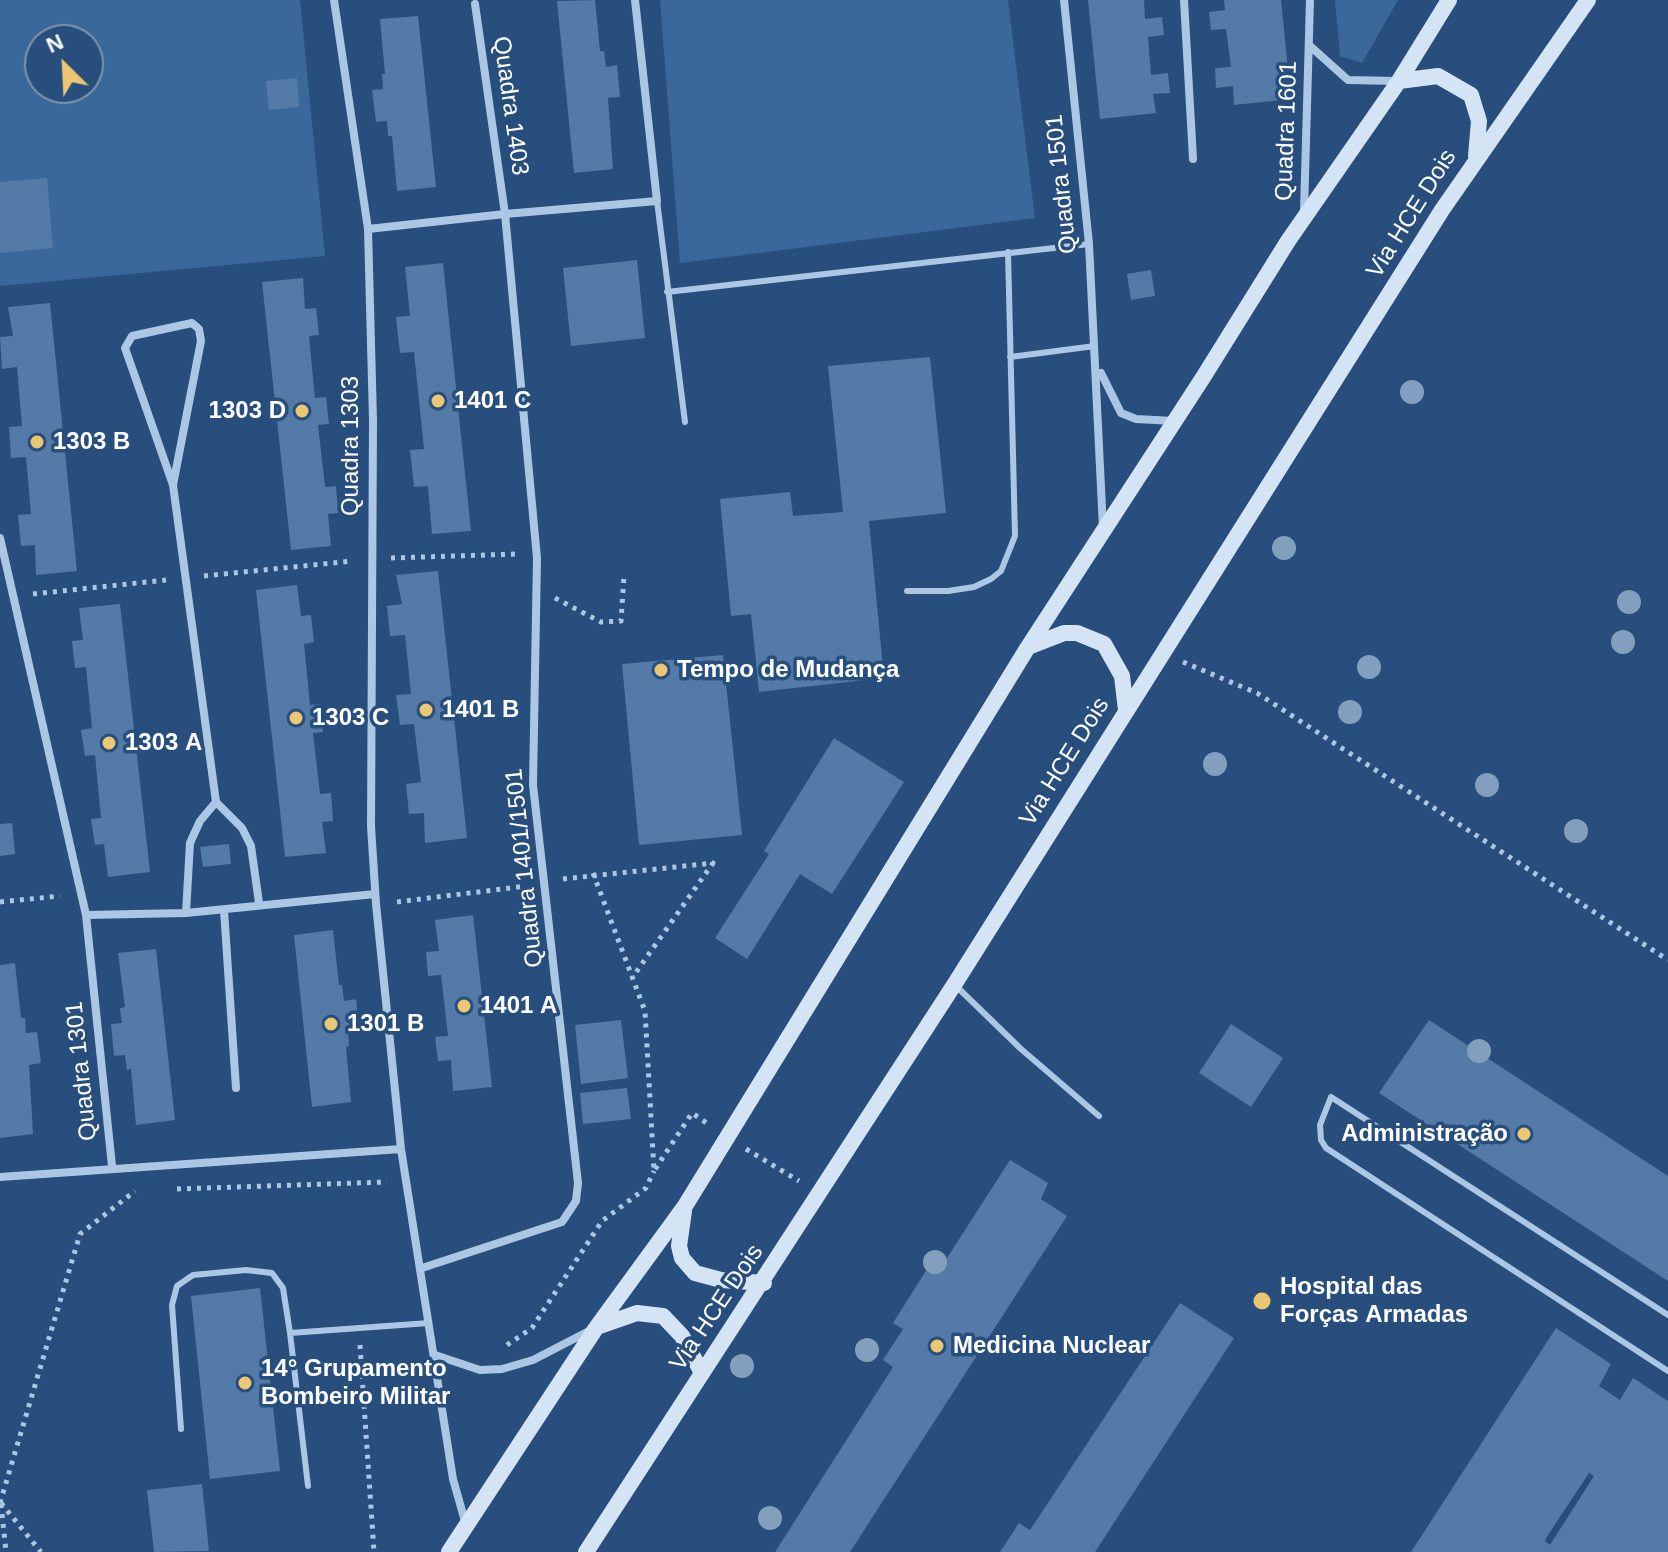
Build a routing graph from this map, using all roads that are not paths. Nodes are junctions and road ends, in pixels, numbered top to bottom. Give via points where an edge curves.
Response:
1 (334, 0) edge
2 (635, 0) edge
3 (1064, 0) edge
4 (1184, 0) edge
5 (1310, 0) edge
6 (1449, 0) edge
7 (1588, 0) edge
8 (475, 4) dead end
9 (1310, 46) junction
10 (1399, 81) junction
11 (1476, 158) junction
12 (1193, 159) dead end
13 (657, 201) junction
14 (505, 214) junction
15 (1304, 217) junction
16 (368, 229) junction
17 (1089, 244) junction
18 (1008, 252) junction
19 (667, 292) junction
20 (1095, 346) junction
21 (1010, 357) junction
22 (1098, 364) junction
23 (1174, 421) junction
24 (685, 422) dead end
25 (173, 485) junction
26 (1103, 533) junction
27 (0, 538) edge
28 (907, 591) dead end
29 (1028, 647) junction
30 (1126, 710) junction
31 (216, 802) junction
32 (375, 899) junction
33 (259, 903) junction
34 (224, 910) junction
35 (186, 913) junction
36 (86, 915) junction
37 (954, 985) junction
38 (236, 1088) dead end
39 (1099, 1116) dead end
40 (401, 1149) junction
41 (112, 1166) junction
42 (0, 1177) edge
43 (685, 1206) junction
44 (422, 1268) junction
45 (764, 1283) junction
46 (1668, 1315) edge
47 (429, 1323) junction
48 (596, 1328) junction
49 (290, 1333) junction
50 (435, 1355) junction
51 (1668, 1360) edge
52 (1665, 1370) edge
53 (702, 1373) junction
54 (181, 1429) dead end
55 (308, 1486) dead end
56 (466, 1527) junction
57 (449, 1552) edge
58 (586, 1552) edge

1 - 16 street, Quadra 1303
2 - 13 street
3 - 17 street, Quadra 1501
4 - 12 street
5 - 9 street, Quadra 1601
6 - 10 main road
7 - 11 main road, Via HCE Dois
8 - 14 street, Quadra 1403
9 - 10 street, Quadra 1601 via 1348,80
9 - 15 street, Quadra 1601
10 - 11 main road via 1438,76 1471,95 1479,121
10 - 15 main road
11 - 30 main road, Via HCE Dois
13 - 14 street
13 - 19 lane
14 - 16 street
14 - 44 street, Quadra 1401/1501 via 537,553 533,785 578,1183 576,1201 562,1222
15 - 23 main road
16 - 32 street, Quadra 1303
17 - 18 lane
17 - 20 street, Quadra 1501
18 - 19 lane
18 - 21 lane
19 - 24 lane
20 - 21 lane
20 - 22 street, Quadra 1501
21 - 28 lane via 1015,536 1009,558 1001,571 974,587
22 - 23 street, Quadra 1501 via 1121,413
22 - 26 street, Quadra 1501
23 - 26 main road
25 - 25 street via 201,341 192,323 132,336 126,344
25 - 31 street
26 - 29 main road
27 - 36 street
29 - 30 main road via 1064,633 1104,644 1122,676
29 - 43 main road
30 - 37 main road, Via HCE Dois
31 - 33 street via 242,828 251,846
31 - 35 street via 190,843
32 - 33 street
32 - 40 street
33 - 34 street
34 - 35 street
34 - 38 street
35 - 36 street
36 - 41 street, Quadra 1301
37 - 39 lane
37 - 45 main road, Via HCE Dois
40 - 41 street, Quadra 1301
40 - 44 street
41 - 42 street
43 - 45 main road via 678,1237 687,1265 706,1278
43 - 48 main road
44 - 47 street
45 - 53 main road, Via HCE Dois
46 - 52 lane via 1331,1097 1320,1125 1326,1148
47 - 49 lane
47 - 50 street
48 - 50 street via 533,1360 502,1369 480,1370
48 - 53 main road via 637,1313 663,1316 682,1336
48 - 56 main road
49 - 54 lane via 283,1288 272,1273 246,1270 181,1281 172,1305
49 - 55 lane
50 - 56 street via 453,1479
51 - 52 lane
53 - 58 main road, Via HCE Dois
56 - 57 main road

